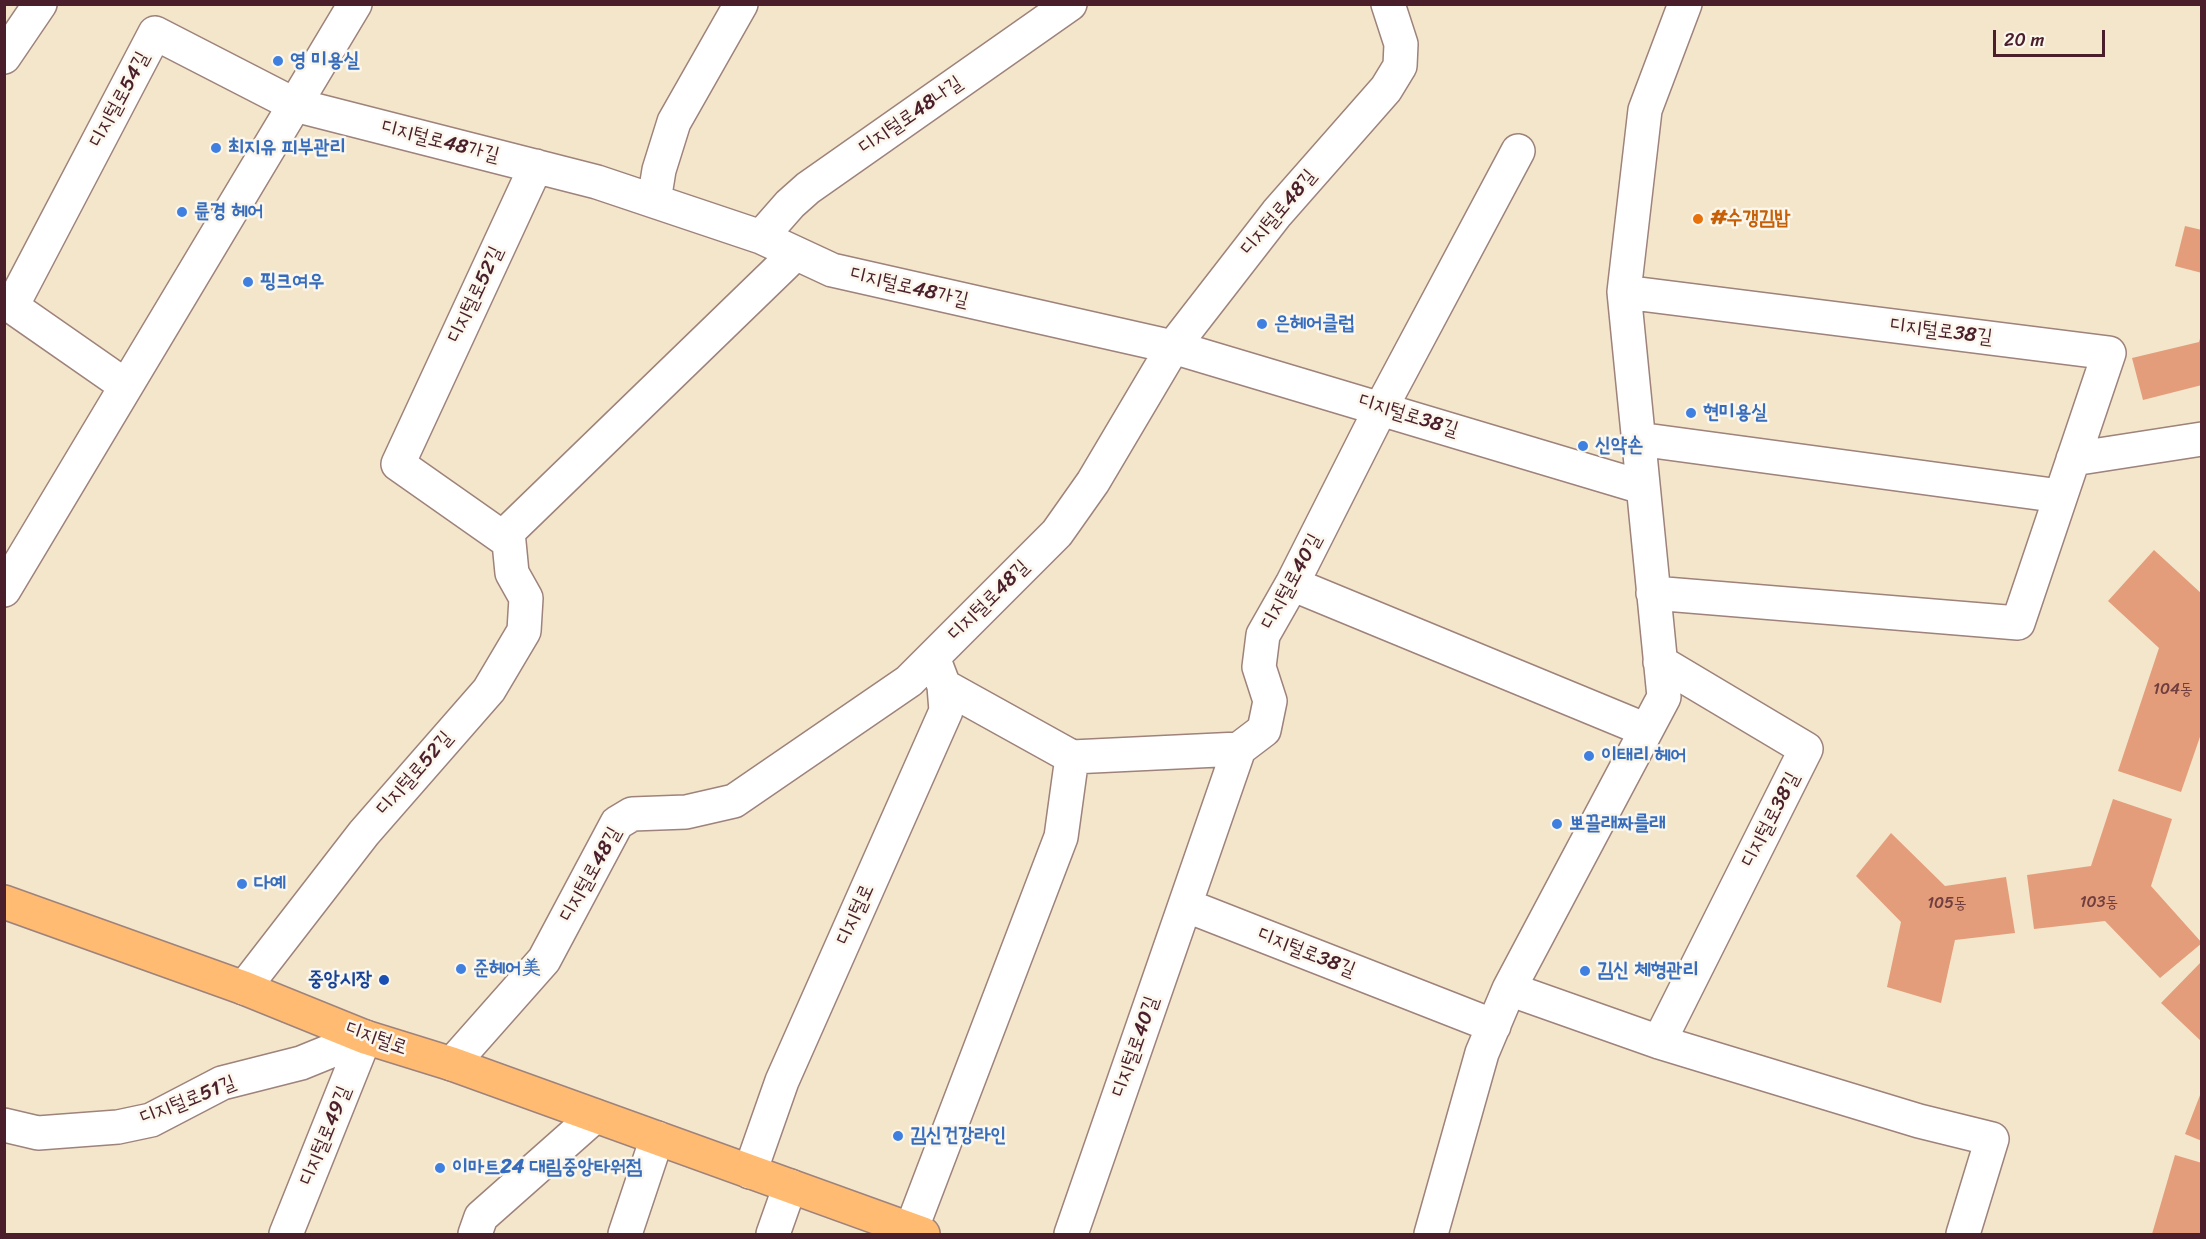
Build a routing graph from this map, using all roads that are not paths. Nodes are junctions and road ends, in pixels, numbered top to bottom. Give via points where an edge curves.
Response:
1 (40, 4) edge
2 (355, 4) edge
3 (741, 4) edge
4 (1070, 4) edge
5 (1388, 4) edge
6 (1685, 4) edge
7 (4, 57) edge
8 (295, 105) junction
9 (1518, 151) dead end
10 (536, 166) junction
11 (654, 201) junction
12 (761, 237) junction
13 (795, 254) junction
14 (1624, 292) junction
15 (8, 303) edge
16 (1173, 347) junction
17 (126, 386) junction
18 (1381, 408) junction
19 (1638, 439) junction
20 (2202, 440) edge
21 (2073, 459) junction
22 (1643, 485) junction
23 (2060, 496) junction
24 (509, 542) junction
25 (13, 556) edge
26 (1292, 584) junction
27 (4, 590) edge
28 (1653, 593) junction
29 (1660, 662) junction
30 (939, 672) junction
31 (1646, 730) junction
32 (1239, 749) junction
33 (1072, 757) junction
34 (4, 902) edge
35 (1185, 905) junction
36 (244, 988) junction
37 (1509, 989) junction
38 (1494, 1026) junction
39 (365, 1037) junction
40 (1659, 1042) junction
41 (452, 1064) junction
42 (595, 1116) junction
43 (4, 1125) edge
44 (657, 1138) junction
45 (750, 1172) junction
46 (790, 1186) junction
47 (917, 1232) edge
48 (286, 1234) edge
49 (475, 1234) edge
50 (625, 1234) edge
51 (773, 1234) edge
52 (1071, 1234) edge
53 (1431, 1234) edge
54 (1963, 1234) edge

1 - 7 street
2 - 8 street
3 - 11 street via 674,122
4 - 12 street, 디지털로48나길 via 808,188
5 - 16 street, 디지털로48길 via 1401,44 1400,66 1386,89 1277,213
6 - 14 street via 1645,110
8 - 10 street, 디지털로48가길
8 - 15 street, 디지털로54길 via 155,33
8 - 17 street
9 - 18 street, 디지털로40길
10 - 11 street, 디지털로48가길
10 - 24 street, 디지털로52길 via 398,464
11 - 12 street, 디지털로48가길
12 - 13 street, 디지털로48가길
13 - 16 street, 디지털로48가길 via 832,270
13 - 24 street via 508,532
14 - 19 street
14 - 21 street, 디지털로38길 via 2109,353
15 - 17 street, 디지털로54길
16 - 18 street, 디지털로38길
16 - 30 street, 디지털로48길 via 1093,482
17 - 25 street
18 - 22 street, 디지털로38길
18 - 26 street, 디지털로40길
19 - 22 street
19 - 23 street
20 - 21 street
21 - 23 street, 디지털로38길
22 - 28 street
23 - 28 street, 디지털로38길 via 2018,623
24 - 36 street, 디지털로52길 via 512,573 526,598 524,631 489,690 364,833
25 - 27 street
26 - 31 street
26 - 32 street, 디지털로40길 via 1263,635 1259,667 1270,700 1264,730
28 - 29 street
29 - 31 street via 1664,698
29 - 40 street, 디지털로38길 via 1806,749
30 - 33 street
30 - 41 street, 디지털로48길 via 909,681 734,801 686,812 632,814 617,823 544,960
30 - 45 street, 디지털로 via 946,711 782,1081
31 - 37 street
32 - 33 street
32 - 35 street, 디지털로40길
33 - 47 street, 디지털로 via 1061,837
34 - 36 main road, 디지털로
35 - 38 street, 디지털로38길
35 - 52 street, 디지털로40길
36 - 39 main road, 디지털로
37 - 38 street
37 - 40 street
38 - 53 street via 1482,1053
39 - 41 main road, 디지털로
39 - 43 street, 디지털로51길 via 301,1063 222,1083 151,1120 117,1127 38,1133
39 - 48 street, 디지털로49길
40 - 54 street via 1919,1122 1992,1139
41 - 42 main road, 디지털로
42 - 44 main road, 디지털로
42 - 49 street via 481,1217
44 - 45 main road, 디지털로
44 - 50 street
45 - 46 main road, 디지털로
46 - 47 main road, 디지털로
46 - 51 street

